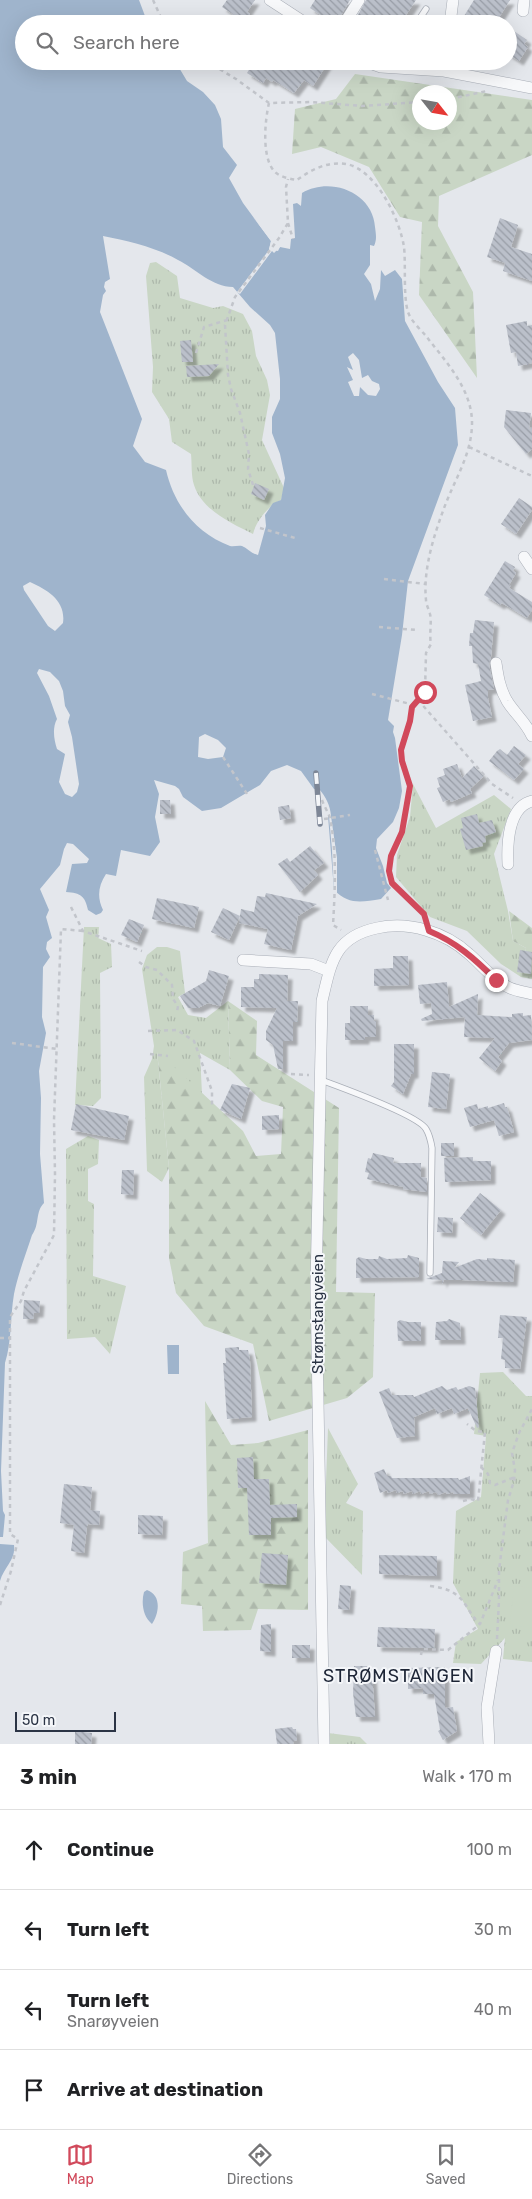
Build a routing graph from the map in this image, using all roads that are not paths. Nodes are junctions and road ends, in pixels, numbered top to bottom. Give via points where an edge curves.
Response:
1 (270, 0) edge
2 (359, 0) edge
3 (453, 0) edge
4 (426, 9) dead end
5 (293, 15) edge
6 (350, 15) edge
7 (422, 15) edge
8 (451, 15) edge
9 (460, 70) edge
10 (532, 88) edge
11 (524, 558) dead end
12 (532, 569) edge
13 (496, 663) dead end
14 (532, 736) edge
15 (527, 803) edge
16 (508, 864) dead end
17 (243, 960) dead end
18 (329, 971) junction
19 (532, 994) edge
20 (321, 1078) junction
21 (430, 1273) dead end
22 (496, 1651) road end
23 (324, 1744) edge
24 (489, 1744) edge

1 - 5 street
2 - 6 street
3 - 8 street
4 - 7 lane
9 - 10 street
11 - 12 street
13 - 14 street via 503,694
15 - 16 street via 512,823 507,844
17 - 18 street via 310,964
18 - 19 street, Strømstangveien via 337,952 351,936 387,926 404,926 445,938 467,952 496,980
18 - 20 street, Strømstangveien via 322,1001
20 - 21 lane via 364,1095 426,1128 432,1148
20 - 23 street, Strømstangveien via 316,1286
22 - 24 street via 487,1707

